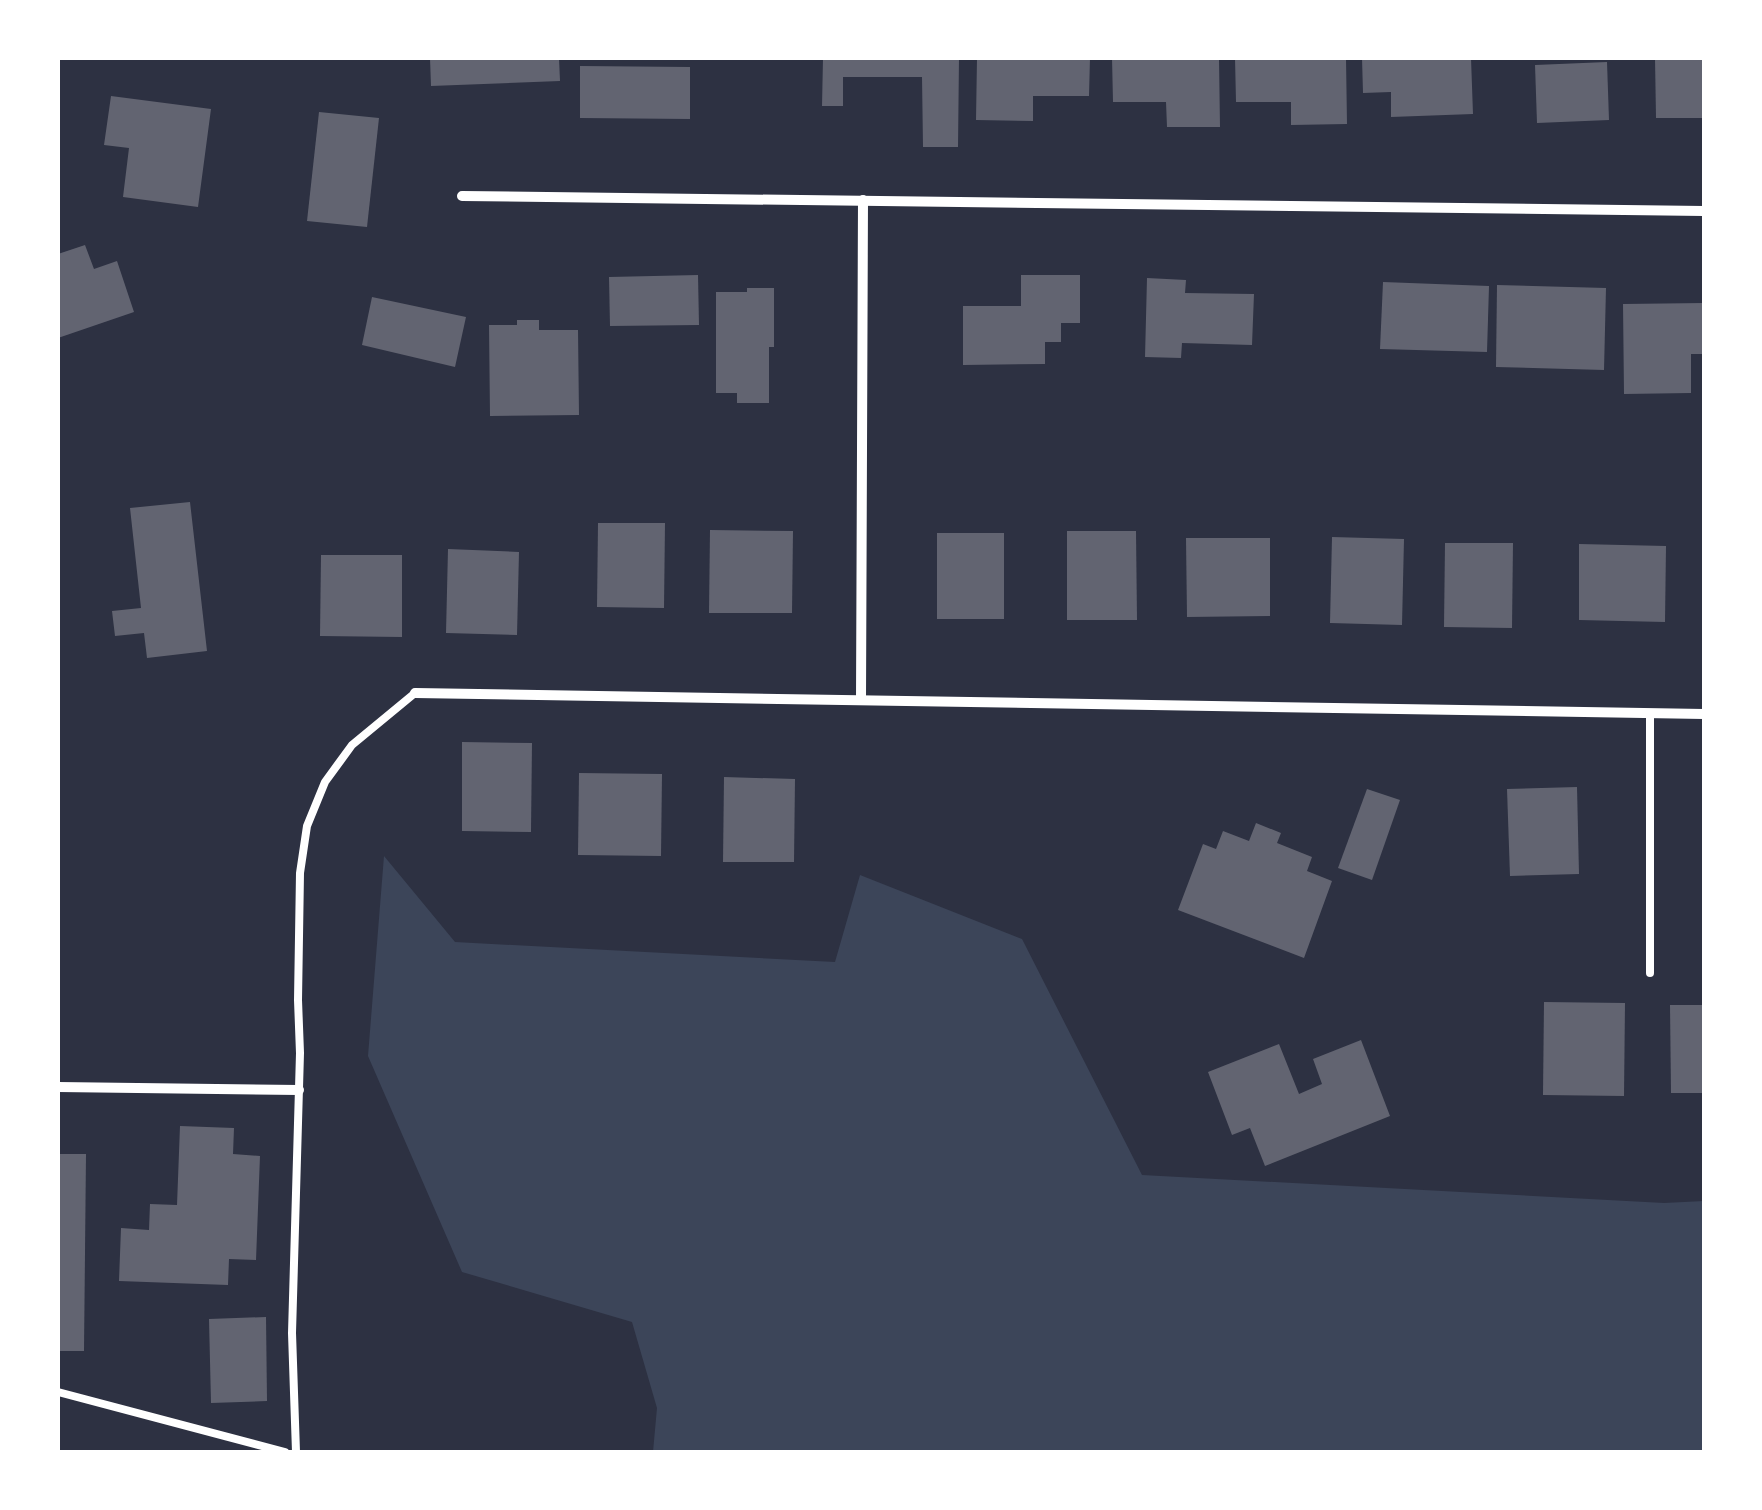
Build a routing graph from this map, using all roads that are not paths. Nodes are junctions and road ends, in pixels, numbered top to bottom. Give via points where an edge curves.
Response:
1 (462, 196) dead end
2 (863, 200) junction
3 (1704, 212) edge
4 (414, 693) joint
5 (861, 699) junction
6 (1650, 713) junction
7 (1704, 714) edge
8 (1650, 973) dead end
9 (58, 1088) edge
10 (299, 1090) junction
11 (58, 1392) edge
12 (285, 1452) edge
13 (296, 1452) edge

1 - 2 street
2 - 3 street
2 - 5 street
4 - 5 street
4 - 10 lane via 352,745 325,782 306,826
5 - 6 street
6 - 7 street
6 - 8 lane
9 - 10 street
10 - 13 lane
11 - 12 lane

